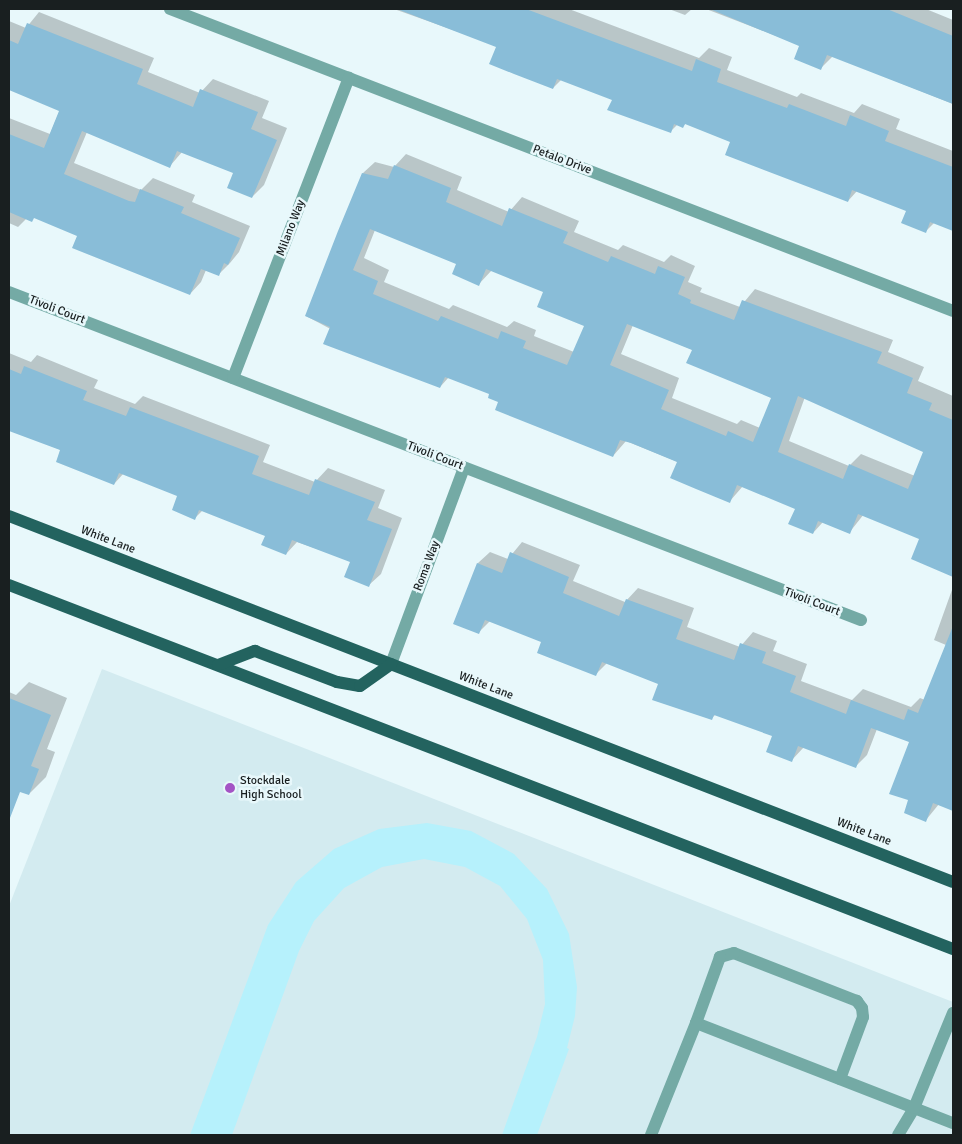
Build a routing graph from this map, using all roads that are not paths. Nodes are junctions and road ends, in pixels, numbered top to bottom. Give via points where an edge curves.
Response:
1 (170, 9) edge
2 (349, 78) junction
3 (9, 292) edge
4 (953, 311) edge
5 (233, 378) junction
6 (464, 468) junction
7 (9, 516) edge
8 (9, 585) edge
9 (860, 620) dead end
10 (391, 664) junction
11 (218, 665) junction
12 (953, 882) edge
13 (953, 949) edge
14 (953, 1012) edge
15 (696, 1023) junction
16 (840, 1080) junction
17 (914, 1108) junction
18 (953, 1124) edge
19 (651, 1135) edge
20 (898, 1135) edge

1 - 2 street, Petalo Drive
2 - 4 street, Petalo Drive
2 - 5 street, Milano Way
3 - 5 street, Tivoli Court
5 - 6 street, Tivoli Court
6 - 9 street, Tivoli Court
6 - 10 street, Roma Way
7 - 10 main road, White Lane
8 - 11 main road
10 - 11 main road via 360,686 338,682 255,651
10 - 12 main road, White Lane
11 - 13 main road
14 - 17 street
15 - 16 street
15 - 16 street via 720,957 726,954 734,954 848,998 862,1008 863,1018
15 - 19 street
16 - 17 street
17 - 18 street
17 - 20 street

